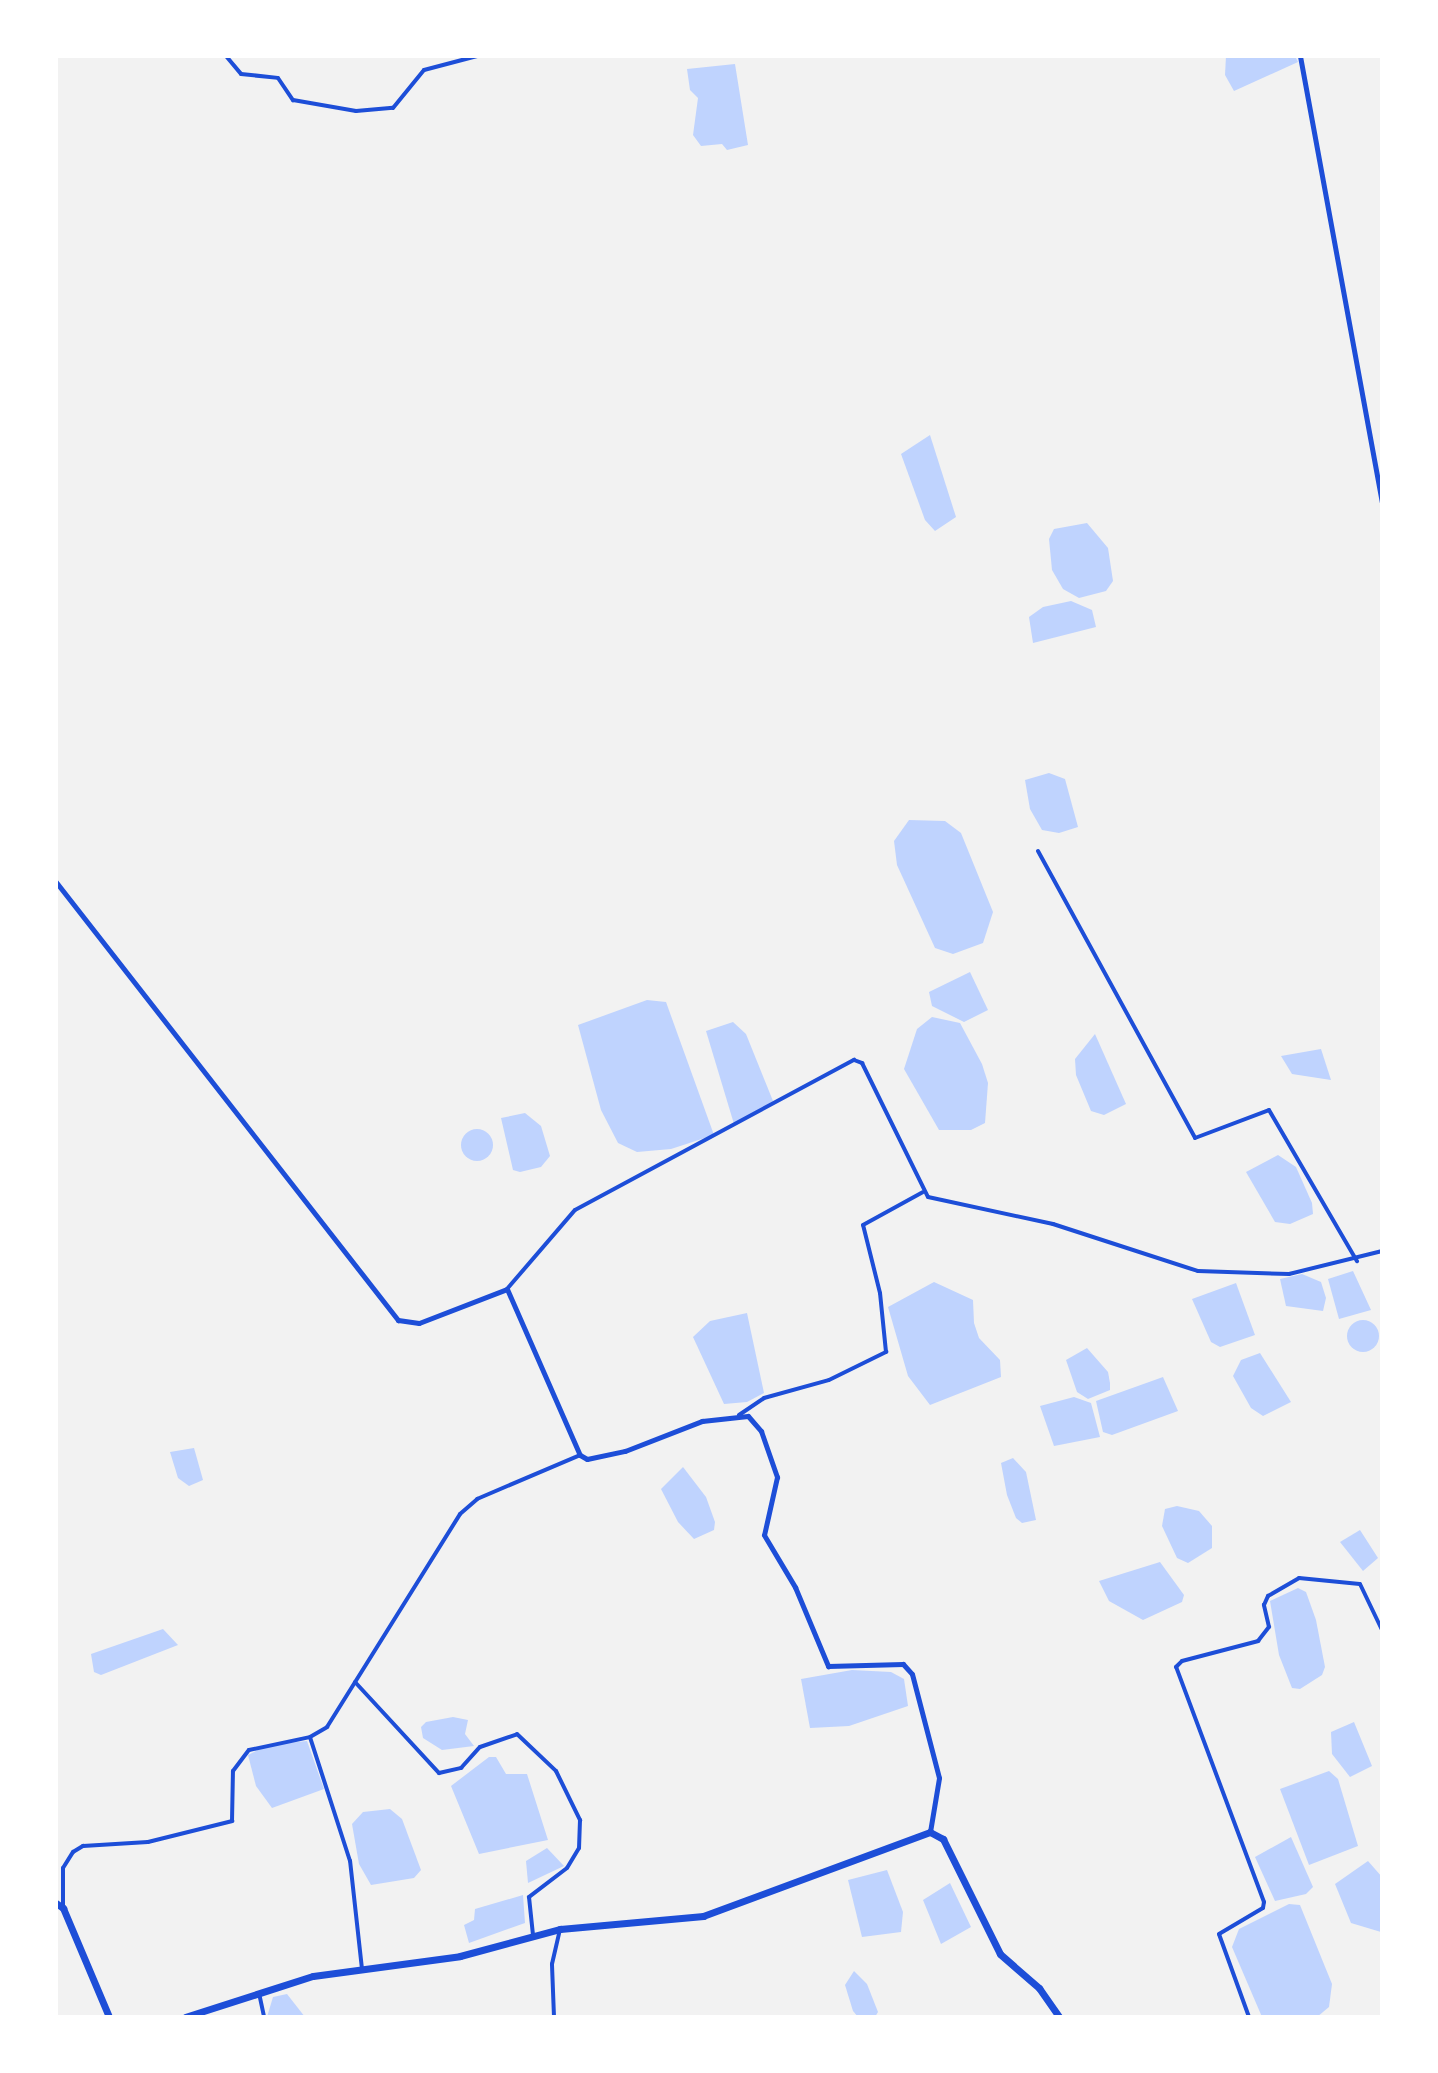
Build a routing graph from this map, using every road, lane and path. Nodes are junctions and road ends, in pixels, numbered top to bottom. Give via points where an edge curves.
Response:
1 (226, 56) edge
2 (477, 56) edge
3 (1300, 56) edge
4 (1382, 503) edge
5 (1038, 851) dead end
6 (56, 882) edge
7 (923, 1192) junction
8 (1382, 1251) edge
9 (1357, 1261) junction
10 (507, 1289) junction
11 (739, 1415) junction
12 (580, 1455) junction
13 (1382, 1630) edge
14 (355, 1682) junction
15 (310, 1737) junction
16 (930, 1832) junction
17 (60, 1906) edge
18 (560, 1929) junction
19 (533, 1935) junction
20 (362, 1970) junction
21 (259, 1993) junction
22 (109, 2017) edge
23 (185, 2017) edge
24 (264, 2017) edge
25 (554, 2017) edge
26 (1059, 2017) edge
27 (1249, 2017) edge

1 - 2 street via 241,74 278,78 293,100 356,111 393,108 424,70
3 - 4 street
5 - 9 street via 1195,1138 1269,1110
6 - 10 street via 398,1320 419,1323
7 - 9 street via 1053,1224 1198,1271 1289,1274
7 - 10 street via 862,1063 854,1060 727,1133 660,1162 575,1210
7 - 11 street via 863,1225 880,1293 886,1352 829,1380 764,1398
8 - 9 street
10 - 12 street
11 - 12 street via 702,1421 595,1461
11 - 16 street via 748,1416 761,1431 777,1477 764,1535 795,1587 828,1666 903,1664 912,1674 939,1778
12 - 14 street via 477,1499 460,1514
13 - 27 street via 1360,1584 1299,1578 1268,1596 1264,1605 1269,1627 1258,1641 1176,1667 1264,1902 1263,1908 1219,1934
14 - 15 street via 327,1727
14 - 19 street via 439,1773 461,1768 480,1747 517,1734 556,1771 580,1820 579,1848 567,1868 529,1897
15 - 17 street via 249,1750 233,1771 232,1821 162,1840 73,1852 63,1868
15 - 20 street via 350,1861
16 - 18 highway via 703,1916
16 - 26 highway via 943,1839 1000,1954 1039,1988
17 - 22 highway
18 - 19 highway
18 - 25 street via 552,1964
19 - 20 highway via 460,1956
20 - 21 highway via 313,1976
21 - 23 highway
21 - 24 street

